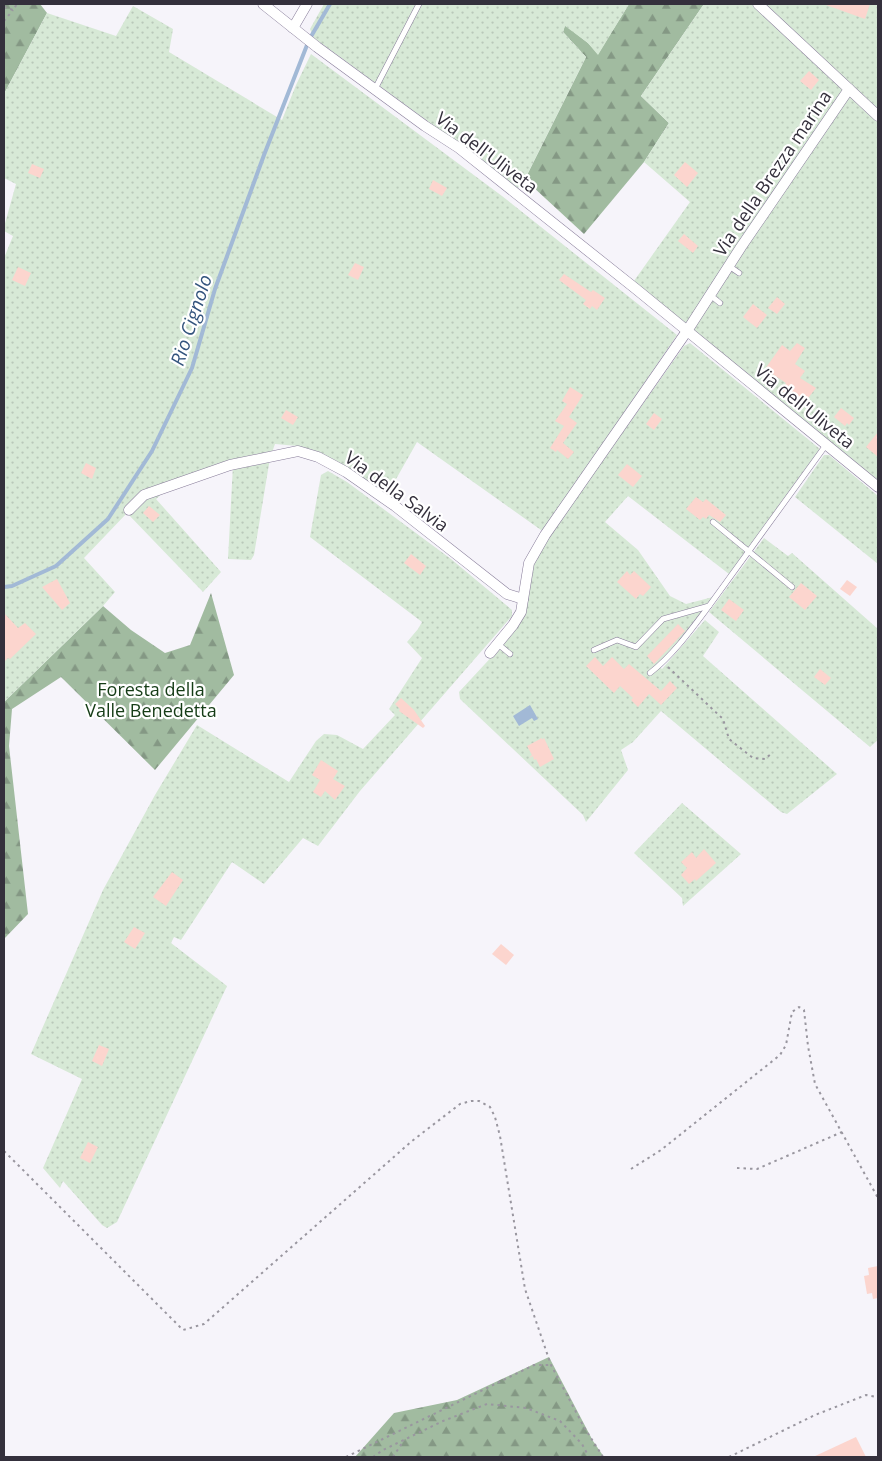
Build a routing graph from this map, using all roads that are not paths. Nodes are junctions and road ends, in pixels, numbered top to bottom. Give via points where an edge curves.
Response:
1 (263, 4) edge
2 (307, 4) edge
3 (419, 4) edge
4 (758, 4) edge
5 (293, 28) junction
6 (849, 88) junction
7 (375, 89) junction
8 (878, 116) edge
9 (725, 269) junction
10 (739, 273) dead end
11 (710, 295) junction
12 (720, 303) dead end
13 (687, 331) junction
14 (826, 445) junction
15 (878, 487) edge
16 (129, 510) dead end
17 (713, 522) dead end
18 (749, 552) junction
19 (792, 587) dead end
20 (523, 599) junction
21 (709, 606) junction
22 (498, 644) junction
23 (594, 650) dead end
24 (490, 653) dead end
25 (510, 654) dead end
26 (650, 674) dead end

1 - 5 street, Via dell'Uliveta
2 - 5 street
3 - 7 lane
4 - 6 street, Via della Brezza marina via 805,51
5 - 7 street, Via dell'Uliveta
6 - 8 street via 865,97
6 - 9 street, Via della Brezza marina via 793,178 762,212
7 - 13 street, Via dell'Uliveta via 459,148
9 - 10 lane
9 - 11 street, Via della Brezza marina
11 - 12 lane
11 - 13 street, Via della Brezza marina
13 - 14 street, Via dell'Uliveta
13 - 20 street via 545,536 529,563
14 - 15 street, Via dell'Uliveta
14 - 18 lane
16 - 20 street, Via della Salvia via 144,495 230,465 298,451 318,457 346,472 507,594
17 - 18 lane
18 - 19 lane
18 - 21 lane
20 - 22 street via 521,612
21 - 23 lane via 664,619 636,647 617,640
21 - 26 lane via 684,639
22 - 24 street
22 - 25 lane

